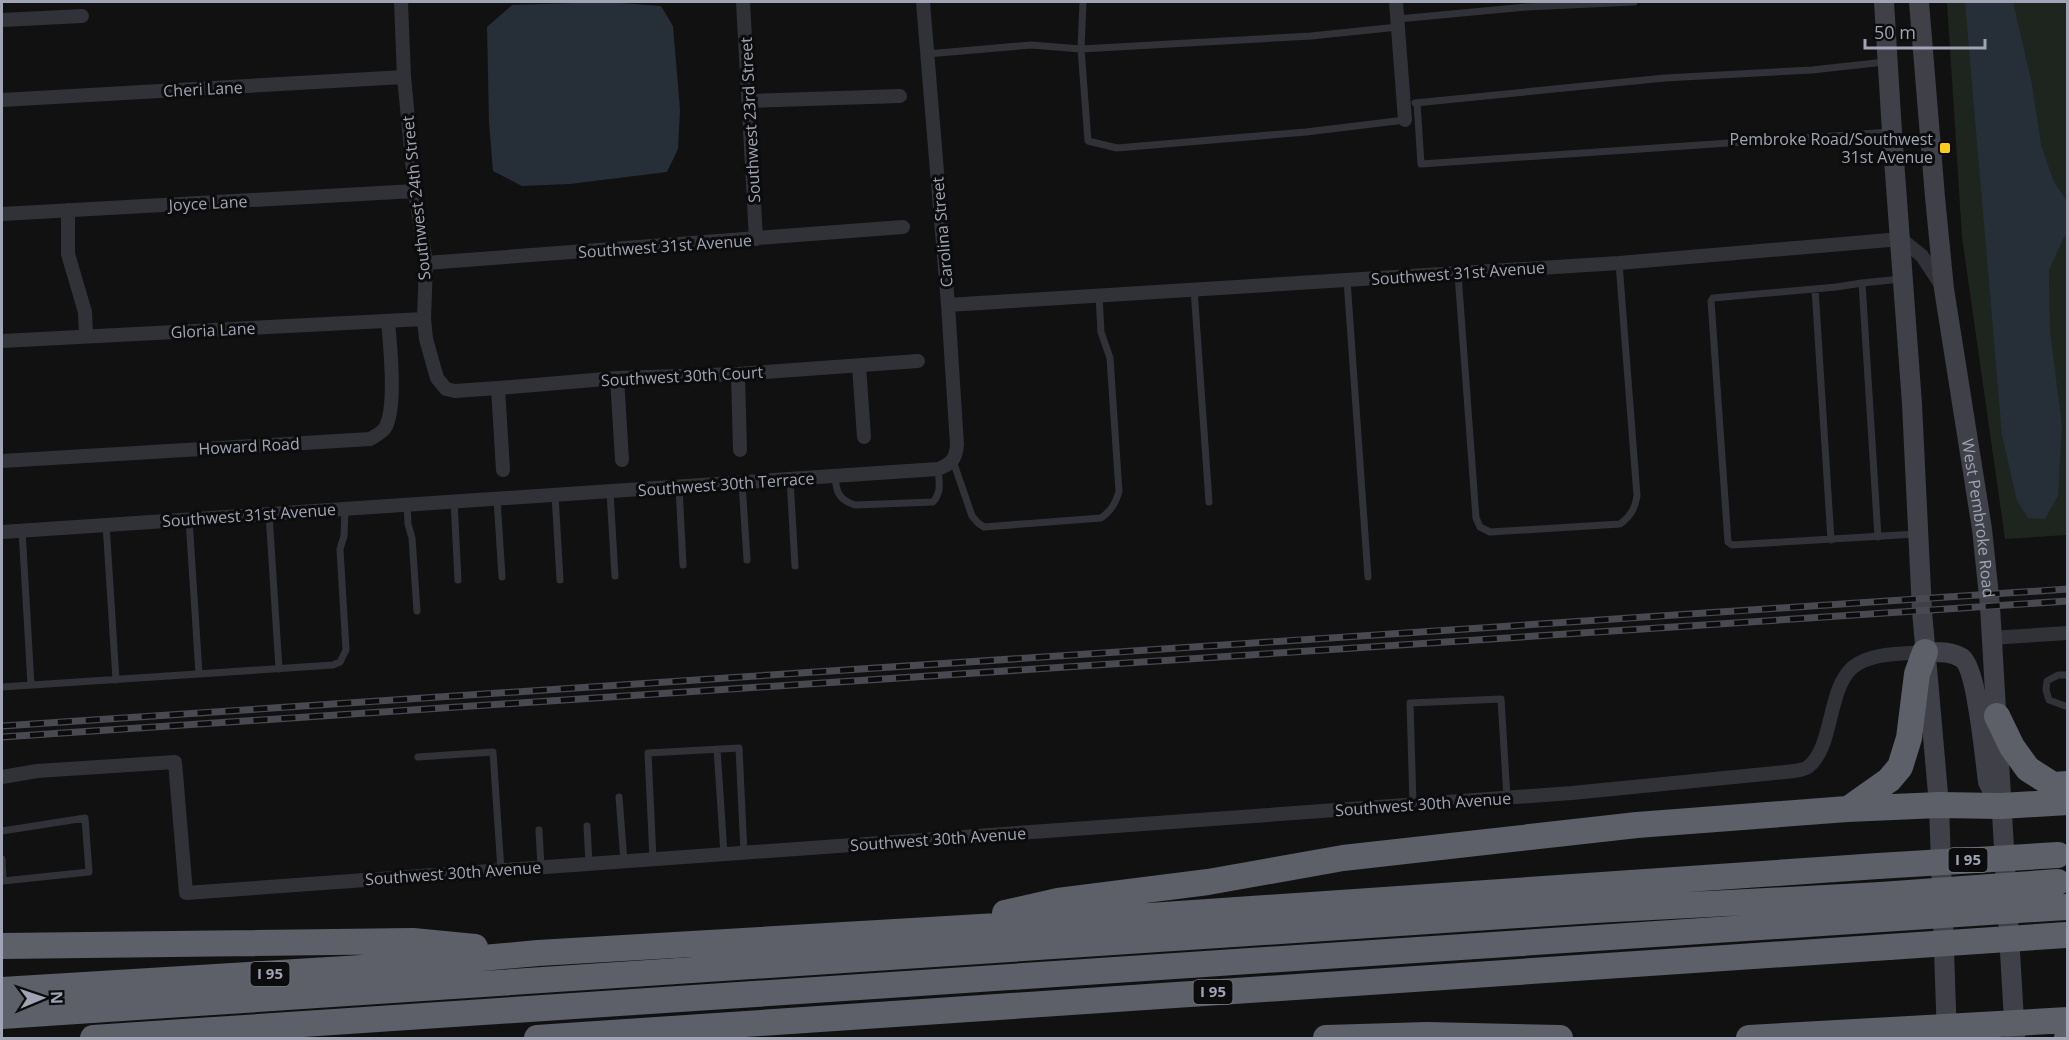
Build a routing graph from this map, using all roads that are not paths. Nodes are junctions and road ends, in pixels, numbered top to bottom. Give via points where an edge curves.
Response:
1 (401, 2) edge
2 (743, 2) edge
3 (923, 2) edge
4 (1083, 2) edge
5 (1396, 2) edge
6 (1634, 2) edge
7 (1884, 2) edge
8 (1919, 2) edge
9 (82, 16) dead end
10 (2, 20) edge
11 (1398, 23) junction
12 (1081, 49) junction
13 (927, 54) junction
14 (1888, 62) junction
15 (404, 77) junction
16 (900, 96) dead end
17 (2, 100) edge
18 (749, 101) junction
19 (1410, 103) junction
20 (1406, 120) joint
21 (1892, 132) junction
22 (415, 191) junction
23 (68, 210) junction
24 (2, 214) edge
25 (903, 227) dead end
26 (756, 239) junction
27 (1901, 239) junction
28 (426, 263) junction
29 (1619, 263) junction
30 (1458, 274) junction
31 (1904, 279) junction
32 (1347, 280) junction
33 (1862, 283) junction
34 (1194, 289) junction
35 (1815, 289) junction
36 (1944, 289) junction
37 (1099, 295) junction
38 (948, 305) junction
39 (424, 319) junction
40 (388, 321) junction
41 (86, 336) junction
42 (2, 341) edge
43 (918, 361) dead end
44 (859, 366) junction
45 (738, 374) junction
46 (617, 378) junction
47 (498, 388) junction
48 (446, 389) joint
49 (864, 438) dead end
50 (740, 450) dead end
51 (622, 460) dead end
52 (2, 461) edge
53 (953, 461) junction
54 (938, 468) junction
55 (503, 470) dead end
56 (835, 476) junction
57 (790, 479) junction
58 (742, 483) junction
59 (679, 487) junction
60 (610, 492) junction
61 (555, 495) junction
62 (497, 499) junction
63 (454, 501) junction
64 (1209, 502) dead end
65 (407, 504) junction
66 (345, 508) junction
67 (269, 514) junction
68 (189, 519) junction
69 (106, 524) junction
70 (22, 530) junction
71 (2, 532) edge
72 (1918, 534) junction
73 (1878, 537) junction
74 (1831, 540) junction
75 (747, 560) dead end
76 (683, 566) dead end
77 (795, 566) dead end
78 (615, 576) dead end
79 (502, 577) dead end
80 (1368, 577) dead end
81 (458, 580) dead end
82 (560, 580) dead end
83 (417, 610) dead end
84 (2067, 633) edge
85 (1991, 638) junction
86 (1925, 652) junction
87 (279, 669) junction
88 (199, 674) junction
89 (2067, 675) edge
90 (116, 680) junction
91 (31, 685) junction
92 (2, 687) edge
93 (2067, 707) edge
94 (1997, 716) junction
95 (717, 749) junction
96 (418, 757) dead end
97 (2, 777) edge
98 (2067, 784) edge
99 (619, 797) dead end
100 (1507, 798) junction
101 (2067, 802) edge
102 (1413, 804) junction
103 (1939, 805) junction
104 (2001, 806) junction
105 (1847, 809) junction
106 (587, 826) dead end
107 (539, 830) dead end
108 (2, 831) edge
109 (744, 852) junction
110 (724, 854) junction
111 (2063, 855) edge
112 (2, 859) edge
113 (653, 859) junction
114 (624, 861) junction
115 (589, 864) junction
116 (541, 867) junction
117 (501, 870) junction
118 (2063, 882) edge
119 (1881, 907) junction
120 (2067, 907) edge
121 (920, 931) junction
122 (2067, 935) edge
123 (2, 946) edge
124 (538, 953) junction
125 (2, 990) edge
126 (2, 1016) edge
127 (2067, 1020) edge
128 (2015, 1030) edge
129 (1947, 1033) edge
130 (1855, 1036) edge
131 (93, 1038) edge
132 (537, 1038) edge
133 (1326, 1038) edge
134 (1560, 1038) edge
135 (1749, 1038) edge

1 - 15 street, Southwest 24th Street
2 - 18 street, Southwest 23rd Street
3 - 13 street, Carolina Street
4 - 12 lane
5 - 11 street
6 - 11 lane via 1526,7
7 - 14 main road
8 - 36 main road, West Pembroke Road
9 - 10 street
11 - 12 lane via 1311,36
11 - 19 street
12 - 13 lane via 1031,45
12 - 20 lane via 1088,141 1118,148
13 - 38 street, Carolina Street
14 - 19 lane via 1665,78
14 - 21 main road
15 - 17 street, Cheri Lane
15 - 22 street, Southwest 24th Street
16 - 18 street
18 - 26 street, Southwest 23rd Street
19 - 20 street
19 - 21 lane via 1421,164
21 - 27 main road
22 - 23 street, Joyce Lane
22 - 28 street, Southwest 24th Street
23 - 24 street, Joyce Lane
23 - 41 street via 68,254 85,312
25 - 26 street, Southwest 31st Avenue
26 - 28 street, Southwest 31st Avenue
27 - 29 street, Southwest 31st Avenue
27 - 31 main road
27 - 36 street via 1922,256
28 - 39 street, Southwest 24th Street
29 - 30 street, Southwest 31st Avenue
29 - 30 lane via 1637,496 1635,508 1620,524 1490,532 1480,527 1476,518
30 - 32 street, Southwest 31st Avenue
31 - 33 lane
31 - 72 main road
32 - 34 street, Southwest 31st Avenue
32 - 80 lane
33 - 35 lane
33 - 73 lane
34 - 37 street, Southwest 31st Avenue
34 - 64 lane
35 - 74 lane
35 - 74 lane via 1716,297 1711,301 1728,542 1732,545
36 - 85 main road, West Pembroke Road via 1982,529
37 - 38 street, Southwest 31st Avenue
37 - 53 lane via 1101,332 1110,358 1119,492 1109,512 1101,518 984,527 972,516
38 - 53 street, Carolina Street via 957,445
39 - 40 street, Gloria Lane
39 - 48 street, Southwest 24th Street via 437,378
40 - 41 street, Gloria Lane
40 - 52 street, Howard Road via 390,416 384,430 370,439
41 - 42 street, Gloria Lane
43 - 44 street, Southwest 30th Court
44 - 45 street, Southwest 30th Court
44 - 49 street
45 - 46 street, Southwest 30th Court
45 - 50 street
46 - 47 street, Southwest 30th Court
46 - 51 street
47 - 48 street, Southwest 30th Court
47 - 55 street
53 - 54 street, Southwest 30th Terrace
54 - 56 street, Southwest 30th Terrace
54 - 56 lane via 940,489 933,502 855,505 840,497
56 - 57 street, Southwest 30th Terrace
57 - 58 street, Southwest 30th Terrace
57 - 77 lane
58 - 59 street, Southwest 30th Terrace
58 - 75 lane
59 - 60 street, Southwest 30th Terrace
59 - 76 lane
60 - 61 street, Southwest 30th Terrace
60 - 78 lane
61 - 62 street, Southwest 30th Terrace
61 - 82 lane
62 - 63 street, Southwest 31st Avenue
62 - 79 lane
63 - 65 street, Southwest 31st Avenue
63 - 81 lane
65 - 66 street, Southwest 31st Avenue
65 - 83 lane
66 - 67 street, Southwest 31st Avenue
66 - 87 lane via 340,549 344,657 333,665
67 - 68 street, Southwest 31st Avenue
67 - 87 lane
68 - 69 street, Southwest 31st Avenue
68 - 88 lane
69 - 70 street, Southwest 31st Avenue
69 - 90 lane
70 - 71 street, Southwest 31st Avenue
70 - 91 lane
72 - 73 lane
72 - 86 main road
73 - 74 lane
84 - 85 street
85 - 94 main road, West Pembroke Road
86 - 100 street, Southwest 30th Avenue via 1873,657 1853,667 1839,689 1820,753 1806,768
86 - 103 main road
86 - 104 main road via 1950,653 1964,660 1973,678 1988,782
86 - 105 highway via 1917,674 1909,738 1900,767
87 - 88 lane
88 - 90 lane
89 - 93 lane via 2047,681 2046,690 2049,700
90 - 91 lane
91 - 92 lane
94 - 98 highway via 2028,769 2053,785
94 - 104 main road, West Pembroke Road
95 - 109 lane via 740,748
95 - 110 lane
95 - 113 lane via 648,753
96 - 117 lane via 493,752
97 - 117 street, Southwest 30th Avenue via 175,762 186,892
99 - 114 lane
100 - 102 street, Southwest 30th Avenue
100 - 102 lane via 1501,699 1410,703
101 - 104 highway
102 - 109 street, Southwest 30th Avenue
103 - 104 highway
103 - 105 highway
103 - 129 main road
104 - 128 main road, West Pembroke Road
105 - 121 highway via 1637,825 1343,858 1208,882 1058,901
106 - 115 lane
107 - 116 lane
108 - 112 lane via 84,819 89,873 3,881
109 - 110 street, Southwest 30th Avenue
110 - 113 street, Southwest 30th Avenue
111 - 121 highway, I 95, bridge
113 - 114 street, Southwest 30th Avenue
114 - 115 street, Southwest 30th Avenue
115 - 116 street, Southwest 30th Avenue
116 - 117 street, Southwest 30th Avenue
118 - 119 highway, bridge
119 - 120 highway, bridge
119 - 126 highway via 1595,910
119 - 131 highway
121 - 124 highway, I 95
122 - 132 highway, I 95, bridge
123 - 124 highway via 413,941
124 - 125 highway, I 95 via 394,966
127 - 128 highway
128 - 129 highway
129 - 130 highway
130 - 135 highway
133 - 134 highway

